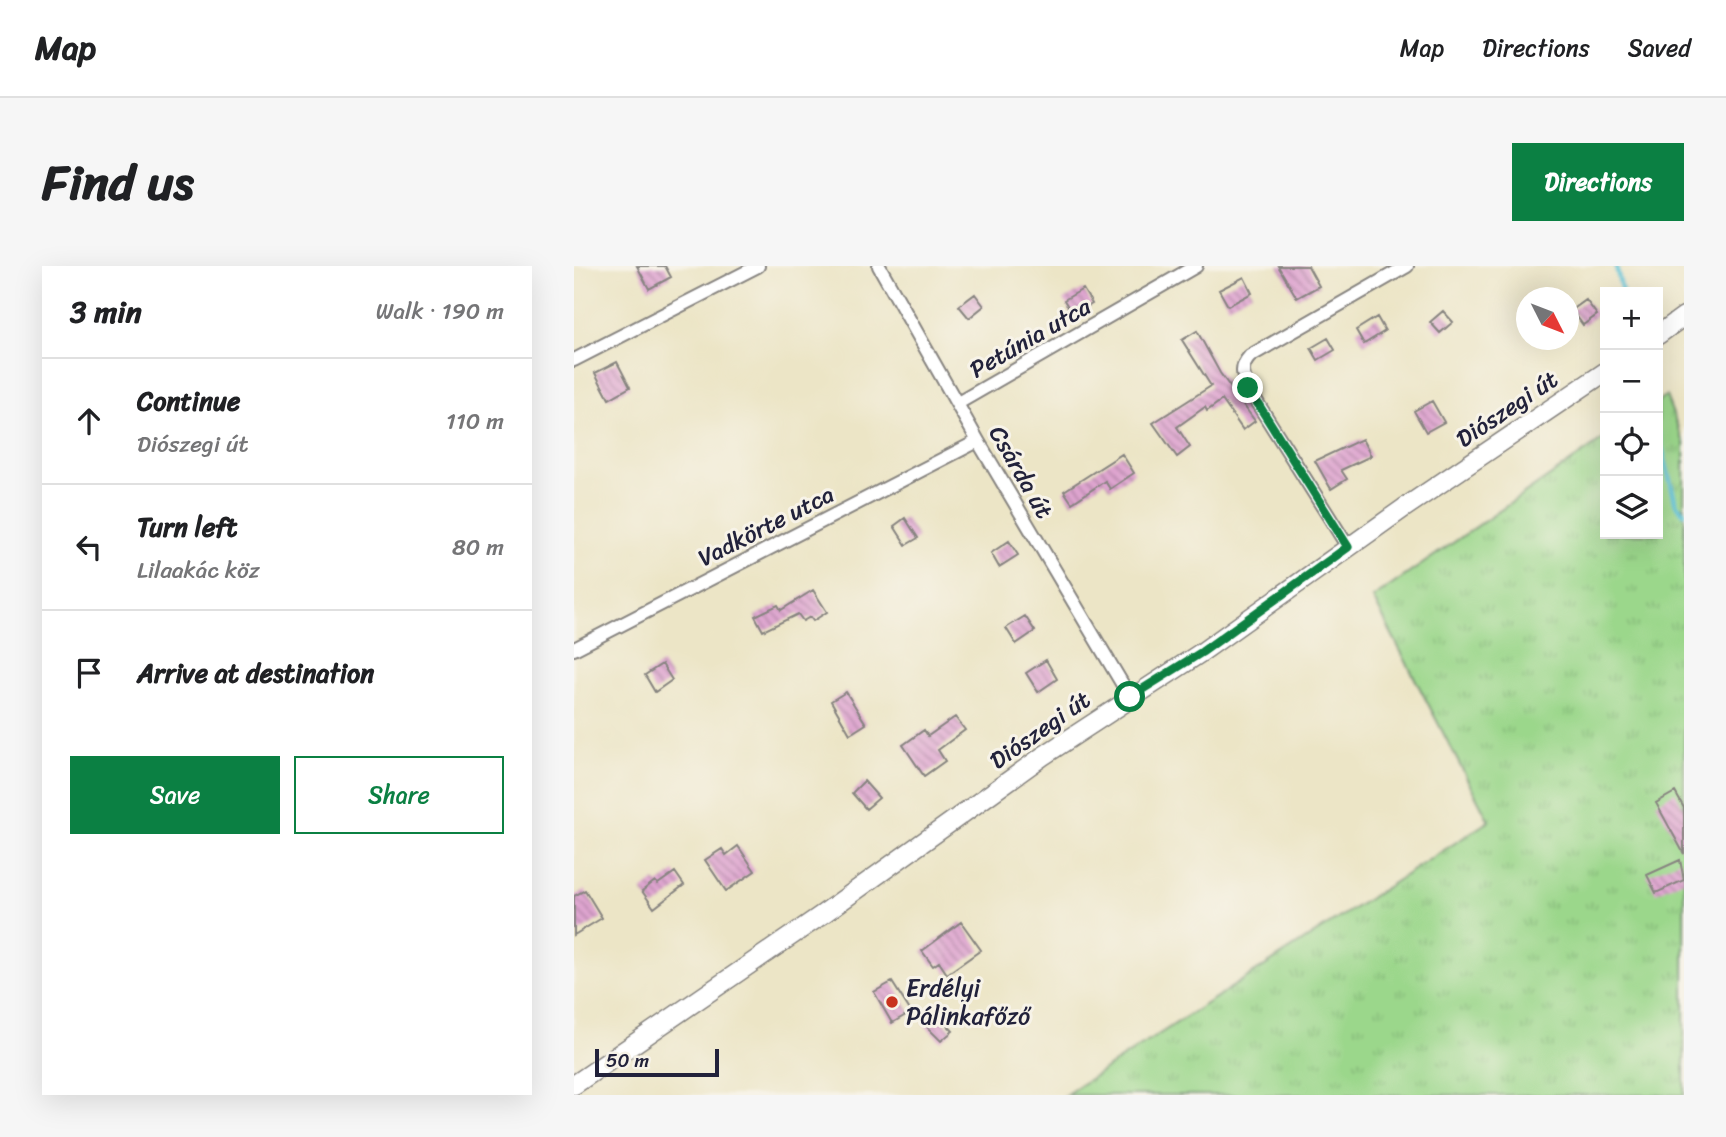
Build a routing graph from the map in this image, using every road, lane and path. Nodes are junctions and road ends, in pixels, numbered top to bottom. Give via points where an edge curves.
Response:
1 (758, 266) edge
2 (879, 266) edge
3 (1196, 266) edge
4 (1407, 266) edge
5 (1684, 317) edge
6 (1663, 332) edge
7 (574, 360) edge
8 (1600, 375) edge
9 (958, 403) junction
10 (978, 441) junction
11 (1348, 547) junction
12 (574, 649) edge
13 (1130, 697) junction
14 (574, 1085) edge

1 - 7 street
2 - 9 street, Csárda út
3 - 9 street, Petúnia utca
4 - 11 street via 1244,363 1242,373 1248,388
5 - 6 main road
8 - 11 main road, Diószegi út
9 - 10 street, Csárda út
10 - 12 street, Vadkörte utca
10 - 13 street, Csárda út
11 - 13 main road, Diószegi út via 1202,652
13 - 14 main road, Diószegi út

